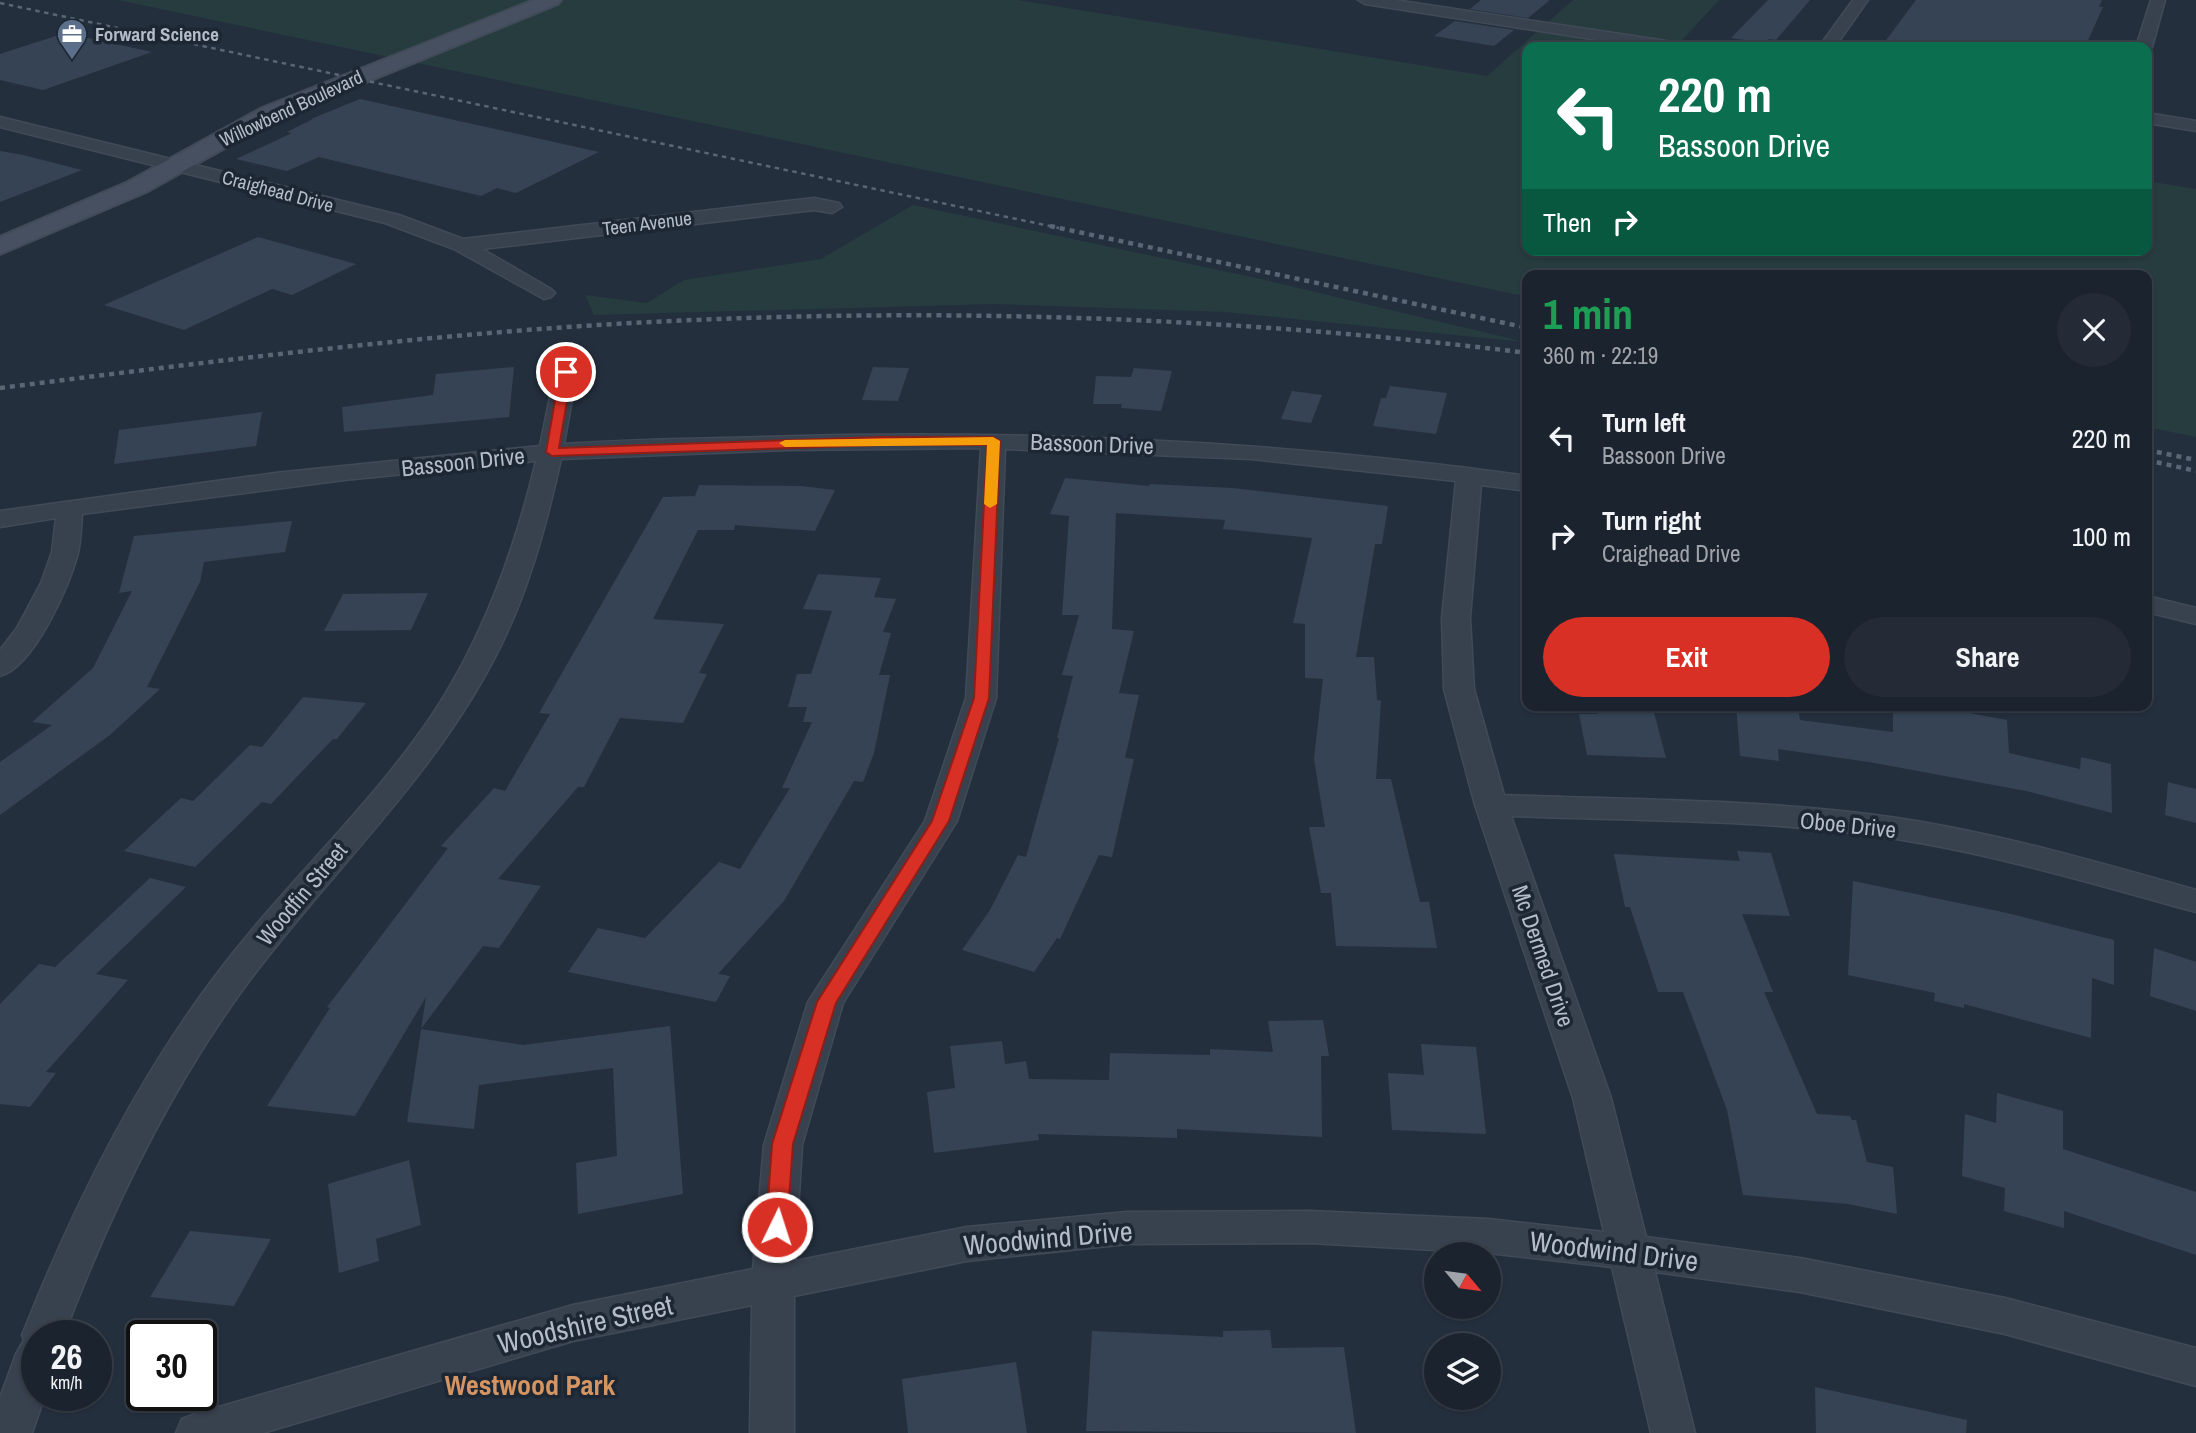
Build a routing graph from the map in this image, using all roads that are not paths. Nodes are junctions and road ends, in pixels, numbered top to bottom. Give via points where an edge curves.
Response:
1 (517, 0) edge
2 (551, 0) edge
3 (1365, 0) edge
4 (1861, 0) edge
5 (2158, 0) edge
6 (1423, 4) edge
7 (1644, 42) edge
8 (1831, 42) edge
9 (2145, 42) edge
10 (2152, 119) edge
11 (0, 122) edge
12 (2196, 126) edge
13 (166, 161) junction
14 (832, 207) dead end
15 (10, 224) edge
16 (47, 227) junction
17 (461, 245) junction
18 (0, 246) edge
19 (544, 293) dead end
20 (566, 372) dead end
21 (993, 441) junction
22 (552, 452) junction
23 (1469, 475) junction
24 (1522, 483) edge
25 (70, 508) junction
26 (0, 519) edge
27 (2152, 605) edge
28 (2196, 616) edge
29 (0, 667) edge
30 (1491, 805) junction
31 (2196, 901) edge
32 (1629, 1252) junction
33 (773, 1282) junction
34 (50, 1320) edge
35 (2196, 1367) edge
36 (21, 1401) edge
37 (10, 1433) edge
38 (198, 1433) edge
39 (772, 1433) edge
40 (1673, 1433) edge

1 - 13 main road, Willowbend Boulevard via 294,87 211,125
2 - 13 main road, Willowbend Boulevard via 290,104
3 - 6 street
4 - 8 street
5 - 9 street
6 - 7 street
10 - 12 street
11 - 13 street, Craighead Drive
13 - 15 main road, Willowbend Boulevard
13 - 16 main road, Willowbend Boulevard via 137,187
13 - 17 street, Craighead Drive via 392,219
14 - 17 street, Teen Avenue via 814,204
15 - 16 main road
16 - 18 main road, Willowbend Boulevard
17 - 19 street, Craighead Drive
20 - 22 street
21 - 22 street, Bassoon Drive
21 - 23 street, Bassoon Drive via 1161,446
21 - 33 street via 981,698 941,821 826,1002 783,1144
22 - 25 street, Bassoon Drive
22 - 34 street, Woodfin Street via 510,589 480,659 418,754 230,981 184,1047 105,1192
23 - 24 street, Bassoon Drive
23 - 30 street, Mc Dermed Drive via 1455,618 1459,689
25 - 26 street, Bassoon Drive
25 - 29 street via 65,551 47,599
27 - 28 street
30 - 31 street, Oboe Drive via 1830,820 2019,852
30 - 32 street, Mc Dermed Drive via 1591,1098
32 - 33 street, Woodwind Drive via 1488,1236 1338,1228 1127,1228 967,1244
32 - 35 street, Woodwind Drive via 1800,1275 1991,1313
32 - 40 street, Mc Dermed Drive
33 - 38 street, Woodshire Street via 573,1323
33 - 39 street
36 - 37 street

